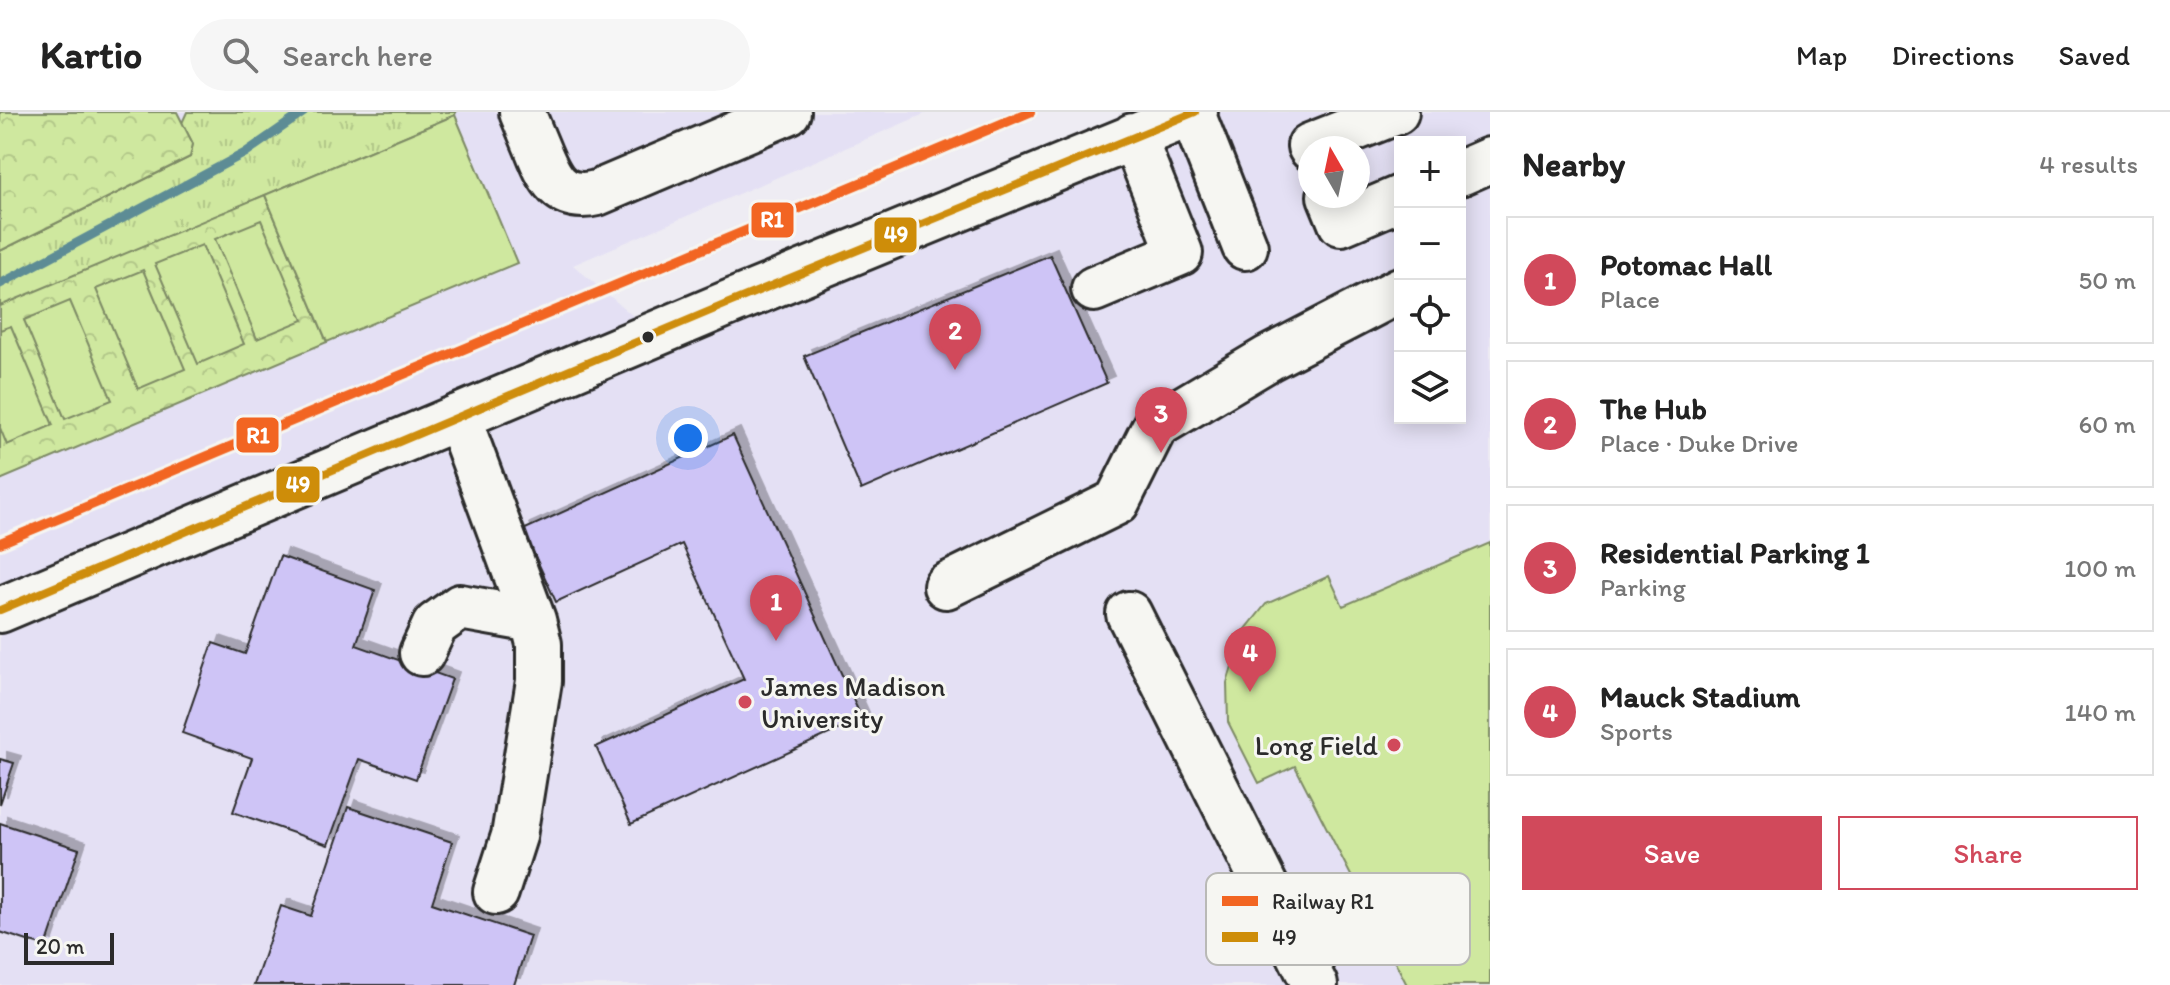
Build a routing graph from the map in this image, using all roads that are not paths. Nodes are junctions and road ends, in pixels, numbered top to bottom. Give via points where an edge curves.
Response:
1 (788, 112) edge
2 (1396, 112) edge
3 (1193, 113) edge
4 (537, 117) edge
5 (1133, 136) junction
6 (1335, 136) edge
7 (1490, 160) edge
8 (1466, 170) edge
9 (1394, 201) edge
10 (1335, 208) edge
11 (1245, 247) dead end
12 (1094, 289) dead end
13 (1394, 293) edge
14 (458, 417) junction
15 (946, 586) dead end
16 (0, 610) edge
17 (1129, 614) dead end
18 (533, 620) junction
19 (422, 653) dead end
20 (1259, 873) edge
21 (496, 892) dead end
22 (1305, 965) edge
23 (1315, 985) edge

1 - 4 street via 587,195 555,184 547,172
2 - 6 street
3 - 5 street
3 - 11 street
5 - 12 street via 1180,253
5 - 14 street
7 - 8 street
9 - 10 street via 1341,223
13 - 15 street via 1269,358 1155,426 1117,502
14 - 16 street
14 - 18 street
17 - 20 street
18 - 19 street via 460,607 435,625
18 - 21 street via 539,681 514,836
22 - 23 street

